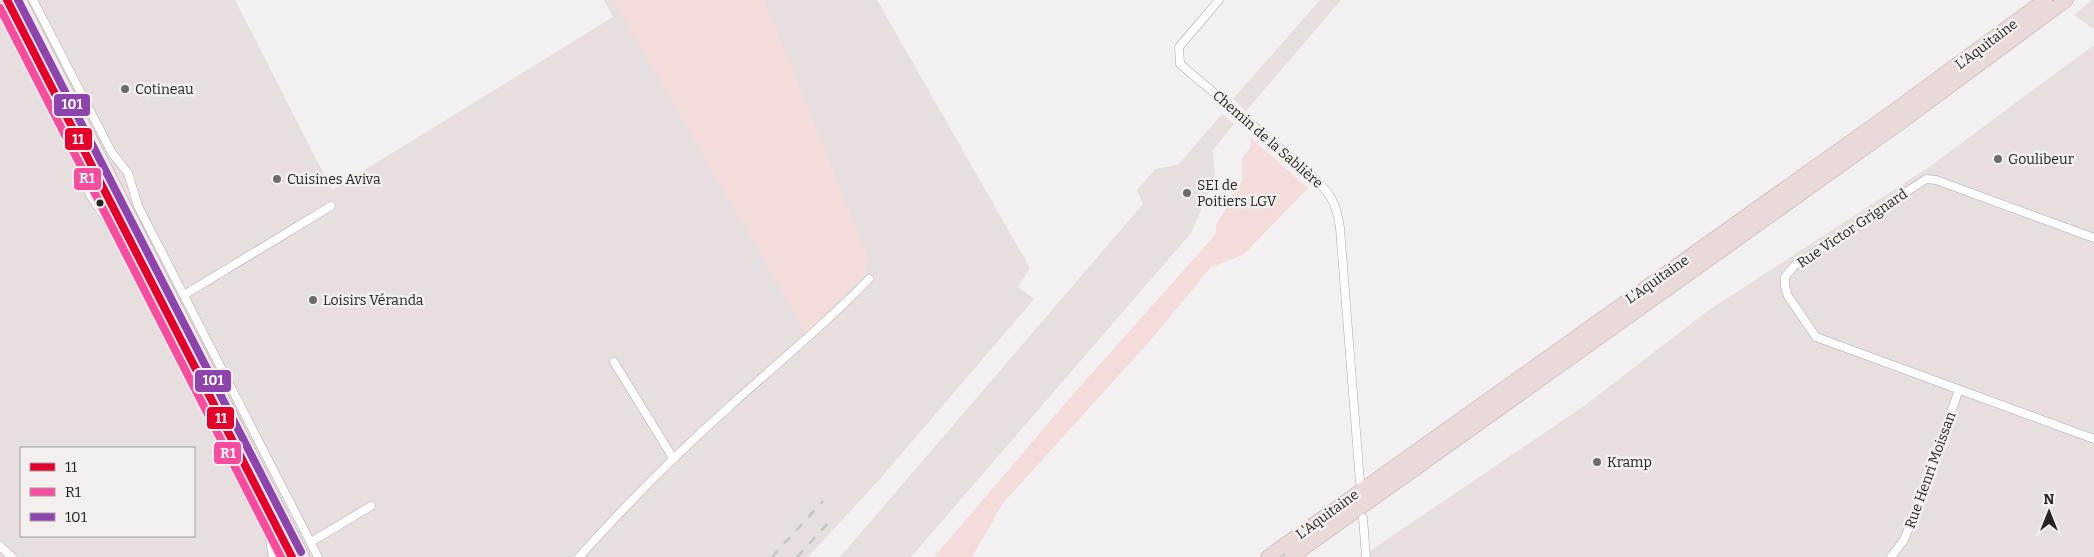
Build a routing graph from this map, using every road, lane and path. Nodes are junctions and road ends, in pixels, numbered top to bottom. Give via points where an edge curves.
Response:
1 (8, 0) edge
2 (20, 0) edge
3 (33, 0) edge
4 (1219, 0) edge
5 (2045, 0) edge
6 (2066, 0) edge
7 (0, 9) edge
8 (331, 206) dead end
9 (2094, 238) edge
10 (868, 279) dead end
11 (184, 295) junction
12 (614, 362) dead end
13 (1960, 390) junction
14 (2094, 439) edge
15 (673, 458) junction
16 (1360, 482) dead end
17 (372, 506) dead end
18 (1363, 518) dead end
19 (311, 542) junction
20 (0, 546) edge
21 (297, 555) edge
22 (12, 557) edge
23 (273, 557) edge
24 (318, 557) edge
25 (579, 557) edge
26 (1268, 557) edge
27 (1291, 557) edge
28 (1366, 557) edge
29 (1891, 557) edge

1 - 21 main road
2 - 21 main road
3 - 11 street via 112,153 128,173 138,206
4 - 16 street, Chemin de la Sablière via 1179,47 1180,64 1329,192 1335,201
5 - 26 highway, L'Aquitaine
6 - 27 highway, L'Aquitaine via 1932,100
7 - 23 street via 78,163 90,195 111,226 269,535
8 - 11 street
9 - 13 street, Rue Victor Grignard via 1926,179 1858,223 1785,277 1788,296 1816,337
10 - 15 street via 816,331
11 - 19 street
12 - 15 street
13 - 14 street, Rue Victor Grignard
13 - 29 street, Rue Henri Moissan via 1914,515
15 - 25 street
17 - 19 street
18 - 28 street
19 - 24 street
20 - 22 street

